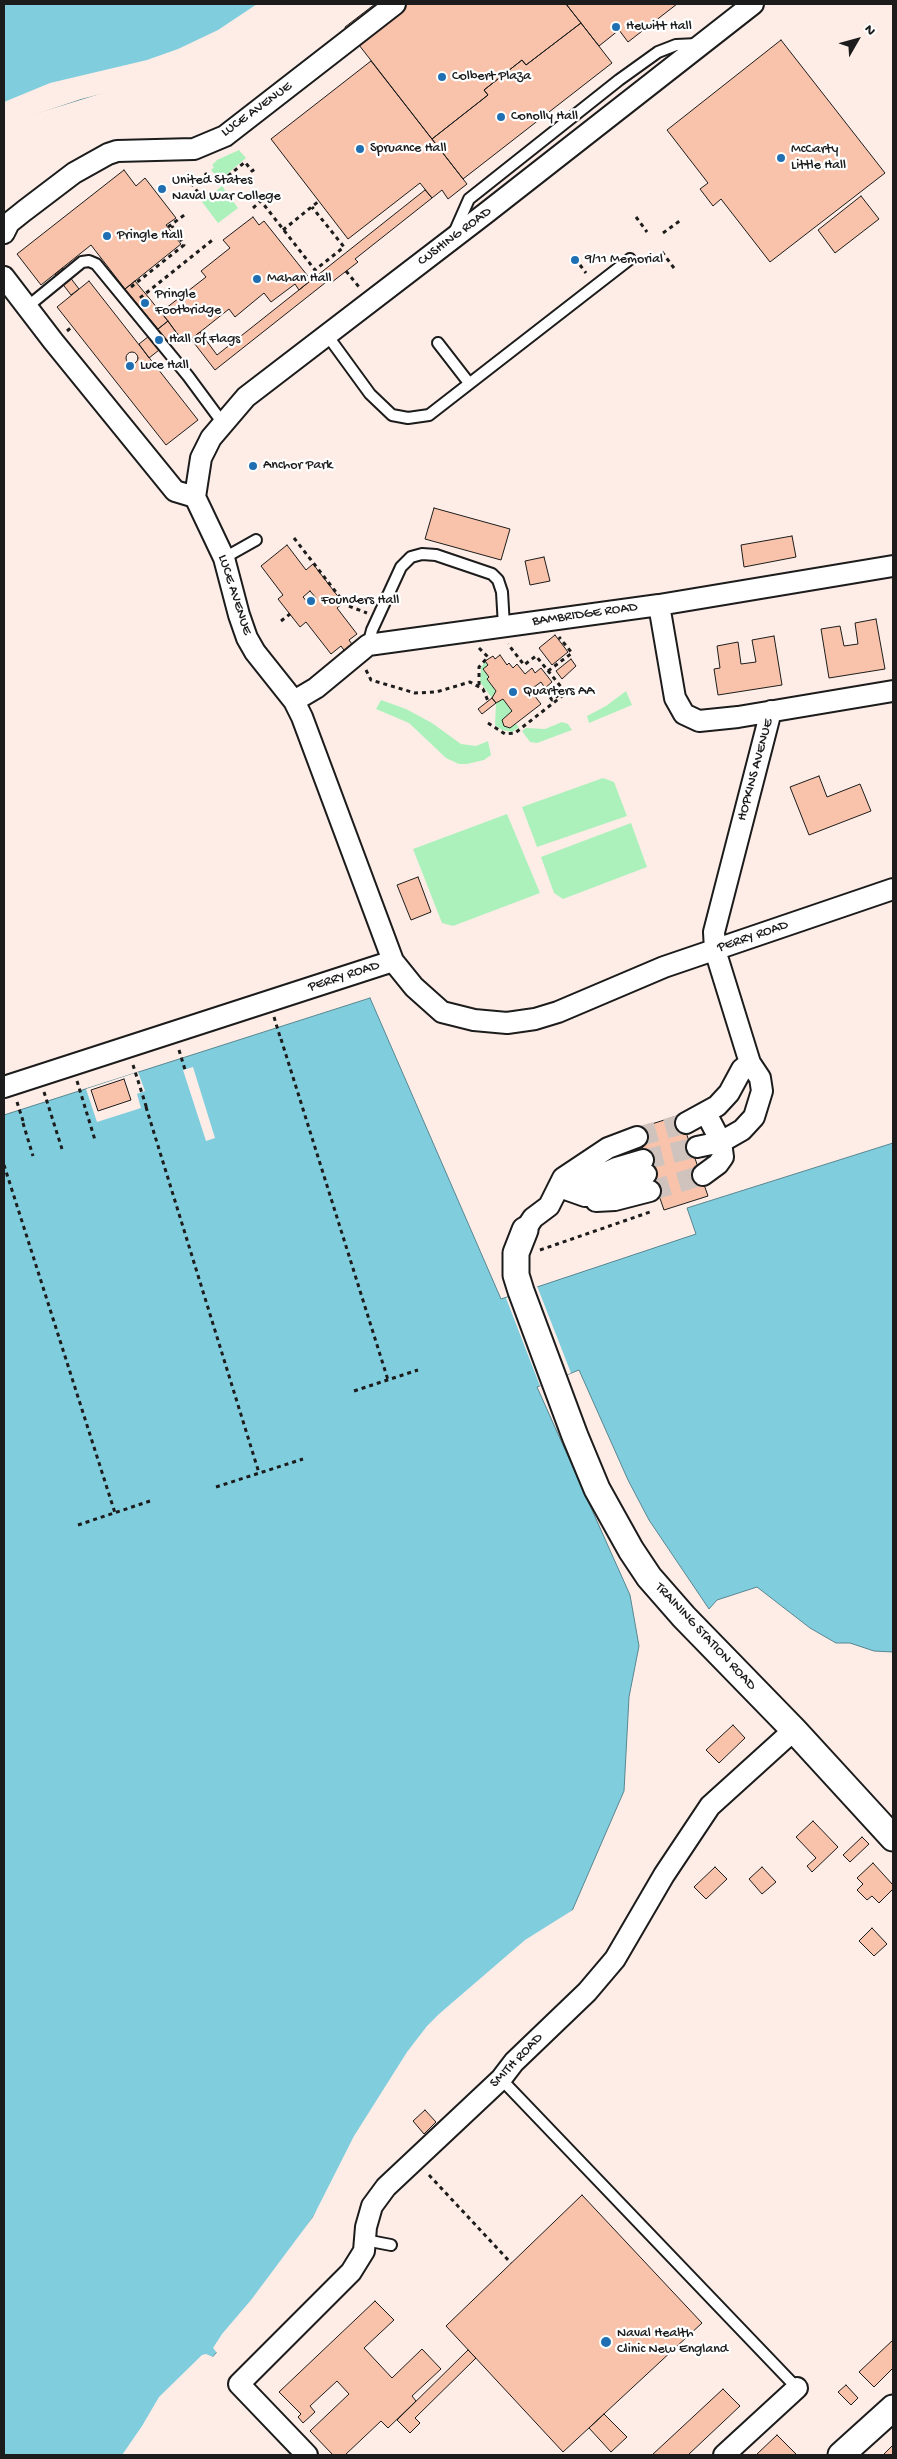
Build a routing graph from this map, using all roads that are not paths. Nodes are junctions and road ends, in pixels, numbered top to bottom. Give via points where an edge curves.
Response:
1 (396, 4) edge
2 (753, 4) edge
3 (4, 233) edge
4 (630, 259) dead end
5 (4, 276) edge
6 (27, 307) junction
7 (327, 335) junction
8 (438, 343) dead end
9 (469, 383) junction
10 (222, 422) junction
11 (195, 497) junction
12 (256, 540) dead end
13 (224, 558) junction
14 (893, 566) edge
15 (659, 605) junction
16 (506, 635) junction
17 (368, 654) junction
18 (893, 691) edge
19 (294, 701) junction
20 (771, 711) junction
21 (893, 889) edge
22 (715, 950) junction
23 (393, 961) junction
24 (750, 1063) junction
25 (4, 1088) edge
26 (706, 1113) junction
27 (686, 1123) tunnel mouth
28 (721, 1142) junction
29 (642, 1172) junction
30 (570, 1191) junction
31 (525, 1230) joint
32 (794, 1730) junction
33 (893, 1838) edge
34 (501, 2079) junction
35 (365, 2240) junction
36 (391, 2245) dead end
37 (797, 2388) joint
38 (893, 2408) edge
39 (307, 2455) edge
40 (724, 2455) edge
41 (841, 2455) edge

1 - 3 street, LUCE AVENUE via 225,136 194,150 117,151 108,154 74,173 9,223
2 - 7 street, CUSHING ROAD
4 - 9 lane
5 - 6 street
6 - 10 lane via 76,266 86,261 96,264 183,369
6 - 11 street via 175,491
7 - 9 lane via 370,394 392,414 408,418 429,415
7 - 10 street, CUSHING ROAD via 246,397
8 - 9 lane
10 - 11 street, CUSHING ROAD via 201,458
11 - 13 street, LUCE AVENUE
12 - 13 lane
13 - 19 street, LUCE AVENUE via 248,638 255,652
14 - 15 street, BAMBRIDGE ROAD
15 - 16 street, BAMBRIDGE ROAD
15 - 20 street via 675,698 684,714 699,721
16 - 17 street, BAMBRIDGE ROAD
16 - 17 lane via 502,592 492,574 436,554 422,554 411,557 401,567 372,630
17 - 19 street
18 - 20 street, HOPKINS AVENUE
19 - 23 street, LUCE AVENUE
20 - 22 street, HOPKINS AVENUE via 714,932
21 - 22 street, PERRY ROAD
22 - 23 street, PERRY ROAD via 637,977 558,1012 507,1023 474,1020 442,1012 414,987
22 - 24 street
23 - 25 street, PERRY ROAD
24 - 26 street via 742,1069 729,1093
24 - 28 street via 760,1078 759,1105 754,1117 742,1130
26 - 27 street
26 - 28 street
28 - 28 street via 700,1160 718,1164 723,1156
29 - 30 street
29 - 30 street via 615,1200 591,1200
29 - 30 street, TRAINING STATION ROAD via 629,1139 608,1148 564,1178
30 - 31 street, TRAINING STATION ROAD via 533,1218
31 - 32 street, TRAINING STATION ROAD via 516,1253 516,1275 598,1490 650,1577 684,1617
32 - 33 street, TRAINING STATION ROAD
32 - 34 street, SMITH ROAD via 710,1806 664,1875 615,1959
34 - 35 street, SMITH ROAD via 386,2186 372,2206
34 - 37 lane
35 - 36 lane
35 - 39 street, SMITH ROAD via 364,2251 351,2272 239,2384
37 - 40 street
38 - 41 street

